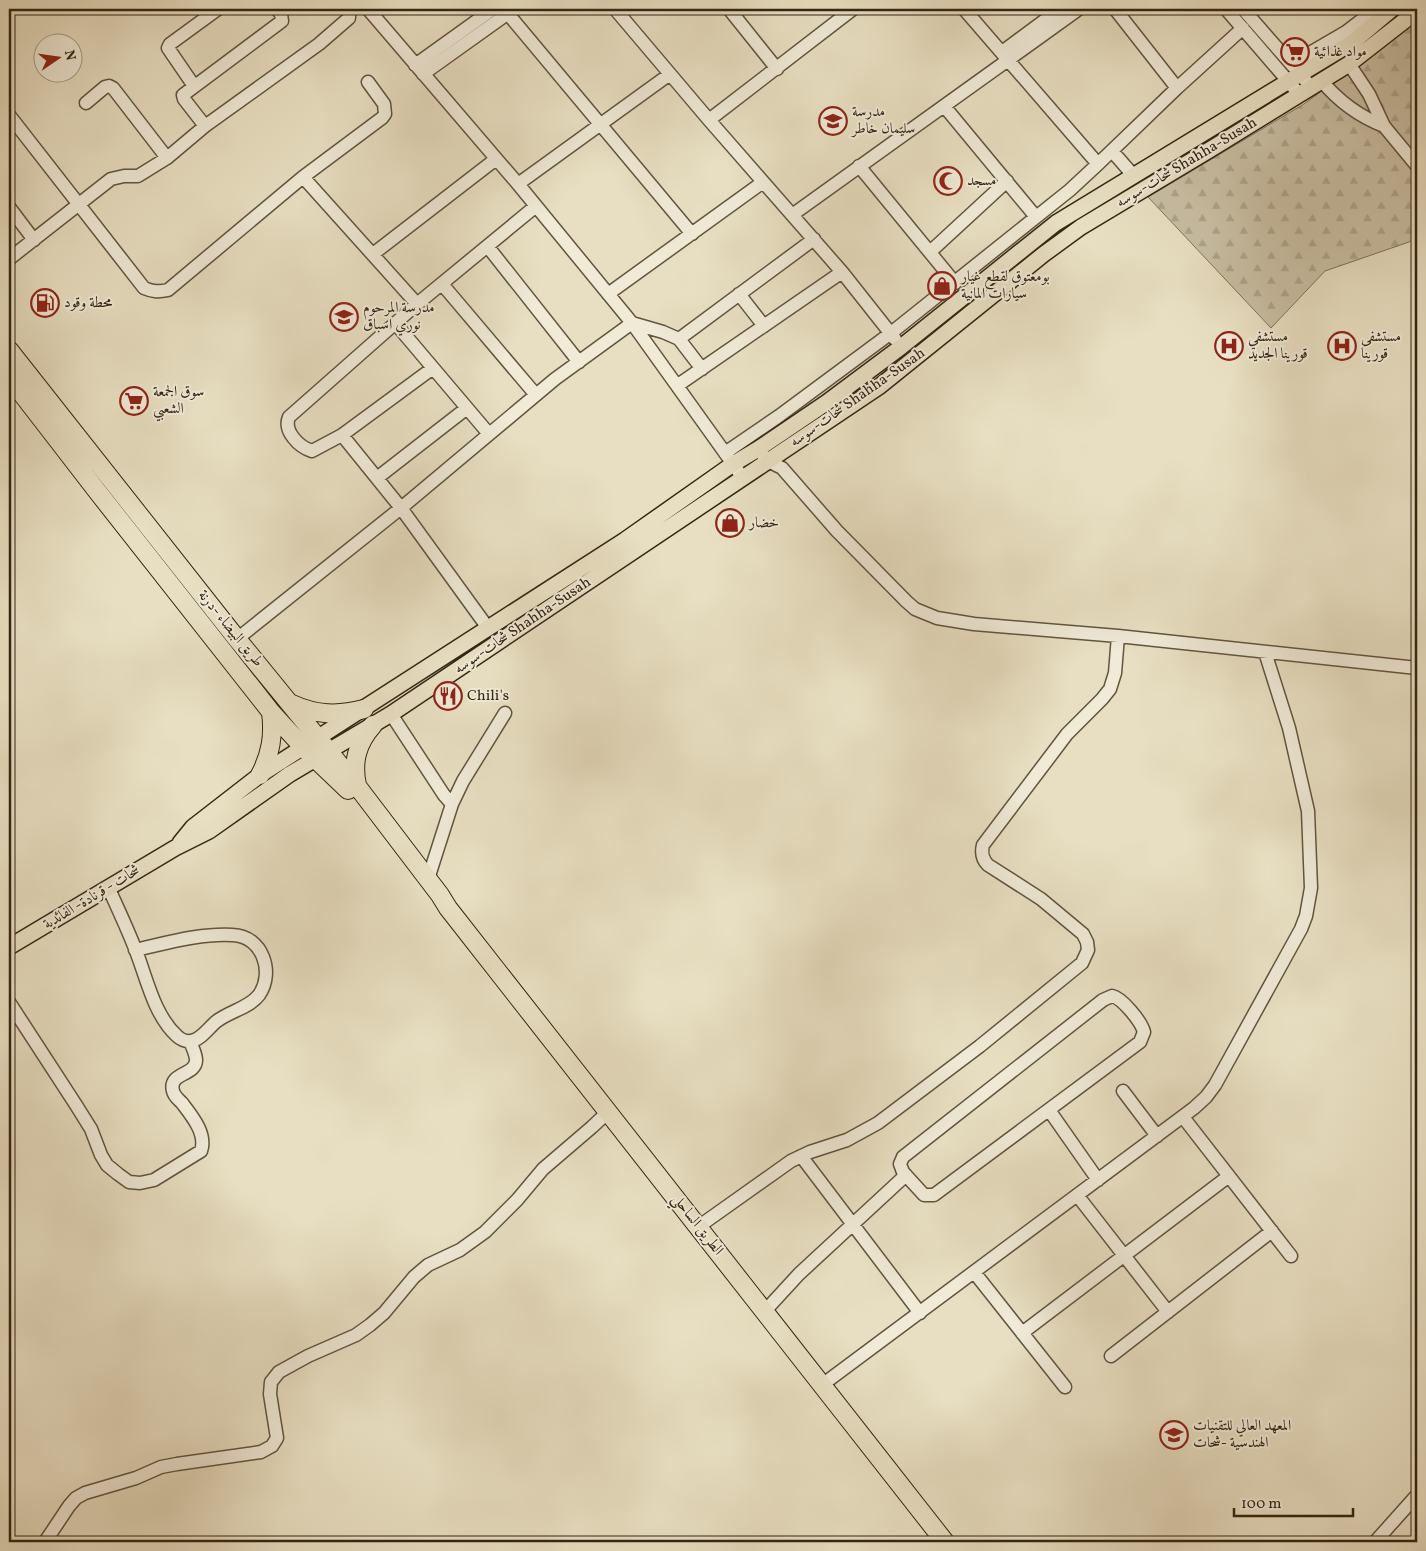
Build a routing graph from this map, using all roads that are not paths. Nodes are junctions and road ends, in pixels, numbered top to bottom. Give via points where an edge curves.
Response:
1 (218, 9) edge
2 (277, 9) edge
3 (349, 9) edge
4 (368, 9) edge
5 (493, 9) edge
6 (615, 9) edge
7 (729, 9) edge
8 (964, 9) edge
9 (1060, 9) edge
10 (1079, 9) edge
11 (1115, 9) edge
12 (1226, 9) edge
13 (1245, 9) edge
14 (1376, 9) edge
15 (1392, 9) edge
16 (508, 10) edge
17 (850, 10) edge
18 (1417, 11) edge
19 (1243, 28) junction
20 (1005, 56) junction
21 (1349, 64) junction
22 (419, 69) junction
23 (777, 69) junction
24 (1293, 73) junction
25 (670, 74) junction
26 (368, 82) dead end
27 (194, 86) junction
28 (1311, 87) junction
29 (1177, 88) junction
30 (86, 103) dead end
31 (944, 106) junction
32 (9, 115) edge
33 (709, 120) junction
34 (602, 124) junction
35 (205, 126) junction
36 (1384, 126) junction
37 (1112, 151) junction
38 (168, 158) junction
39 (496, 159) junction
40 (1098, 164) junction
41 (859, 166) junction
42 (1417, 166) edge
43 (1133, 175) junction
44 (303, 178) junction
45 (1007, 181) junction
46 (763, 182) junction
47 (518, 184) junction
48 (80, 206) junction
49 (536, 206) junction
50 (9, 207) edge
51 (792, 215) junction
52 (1036, 216) junction
53 (692, 234) junction
54 (814, 239) junction
55 (34, 240) junction
56 (488, 246) junction
57 (930, 252) junction
58 (373, 254) junction
59 (9, 259) edge
60 (842, 272) junction
61 (956, 283) junction
62 (442, 284) junction
63 (608, 294) junction
64 (739, 294) junction
65 (417, 304) junction
66 (632, 323) junction
67 (395, 324) junction
68 (764, 326) junction
69 (891, 333) junction
70 (678, 339) junction
71 (901, 347) junction
72 (9, 350) edge
73 (579, 362) junction
74 (433, 368) junction
75 (702, 368) junction
76 (9, 377) edge
77 (678, 386) junction
78 (536, 395) junction
79 (467, 408) junction
80 (489, 434) junction
81 (342, 435) junction
82 (763, 455) junction
83 (729, 458) junction
84 (377, 478) junction
85 (743, 478) junction
86 (401, 508) junction
87 (488, 628) junction
88 (1118, 636) junction
89 (237, 640) junction
90 (1266, 652) junction
91 (1417, 668) edge
92 (291, 704) junction
93 (364, 709) junction
94 (271, 712) junction
95 (505, 713) dead end
96 (391, 714) junction
97 (373, 725) junction
98 (316, 748) junction
99 (260, 775) junction
100 (357, 786) junction
101 (452, 804) junction
102 (175, 848) junction
103 (428, 879) junction
104 (109, 889) junction
105 (448, 908) junction
106 (9, 947) edge
107 (135, 950) junction
108 (9, 1002) edge
109 (190, 1041) junction
110 (1123, 1091) dead end
111 (1049, 1110) junction
112 (608, 1112) junction
113 (1182, 1117) junction
114 (1157, 1136) junction
115 (800, 1156) junction
116 (906, 1176) junction
117 (1229, 1176) junction
118 (1098, 1180) junction
119 (1077, 1195) junction
120 (853, 1224) junction
121 (698, 1227) junction
122 (1272, 1231) junction
123 (1123, 1255) junction
124 (1291, 1256) dead end
125 (974, 1272) junction
126 (765, 1311) junction
127 (1168, 1312) junction
128 (920, 1313) junction
129 (1022, 1333) junction
130 (1111, 1356) dead end
131 (822, 1385) junction
132 (1065, 1387) dead end
133 (1417, 1495) edge
134 (45, 1542) edge
135 (945, 1542) edge
136 (1376, 1542) edge

1 - 27 street via 168,48
2 - 27 street via 282,21
3 - 35 street via 349,18 325,39
4 - 22 street
5 - 22 street
6 - 25 street
7 - 23 street
8 - 20 street
9 - 20 street
10 - 20 street
11 - 29 street
12 - 19 street
13 - 24 street
14 - 24 street
15 - 24 main road, شحات-سوسه Shahha-Susah via 1353,42
16 - 22 street
16 - 34 street
17 - 23 street
18 - 21 main road, شحات-سوسه Shahha-Susah
19 - 24 street
19 - 29 street
20 - 31 street
20 - 40 street
21 - 28 main road, شحات-سوسه Shahha-Susah
21 - 36 street via 1369,94
22 - 39 street
23 - 33 street
24 - 28 street
24 - 43 main road, شحات-سوسه Shahha-Susah
25 - 33 street
25 - 34 street
26 - 44 street via 384,104 385,114
27 - 35 street via 185,92 184,99
28 - 36 street via 1332,92 1349,108
28 - 82 main road, شحات-سوسه Shahha-Susah via 1081,227 880,386
29 - 37 street
30 - 38 street via 105,87 113,88
31 - 41 street
31 - 45 street
32 - 48 street
33 - 46 street
34 - 47 street
34 - 53 street
35 - 38 street
36 - 42 street
37 - 40 street
37 - 43 street
38 - 48 street via 138,176 111,179
39 - 47 street
39 - 58 street
40 - 52 street
41 - 51 street
41 - 57 street
43 - 71 main road, شحات-سوسه Shahha-Susah via 1048,229
44 - 48 street via 168,290 160,292 144,288
44 - 58 street
45 - 52 street
45 - 57 street
46 - 51 street
46 - 53 street
47 - 49 street
48 - 55 street
49 - 56 street
49 - 63 street
50 - 55 street
51 - 54 street
52 - 61 street
53 - 63 street
54 - 60 street
54 - 64 street
55 - 59 street
56 - 62 street
56 - 73 street
57 - 61 street
58 - 65 street
60 - 68 street
60 - 69 street
61 - 69 street
62 - 65 street
62 - 78 street
63 - 66 street
64 - 68 street
64 - 70 street
65 - 67 street
66 - 70 street
66 - 73 street
66 - 77 street
67 - 74 street
67 - 81 street via 287,421 289,430 302,447 312,451
68 - 75 street
69 - 71 street
69 - 83 street via 779,416
70 - 75 street
71 - 82 main road, شحات-سوسه Shahha-Susah
72 - 89 highway, طريق البيضاء -درنة
73 - 78 street
74 - 79 street
74 - 81 street
75 - 77 street
76 - 94 highway, طريق البيضاء -درنة
77 - 83 street
78 - 80 street
79 - 80 street
79 - 84 street
80 - 86 street
81 - 84 street
82 - 83 main road, شحات-سوسه Shahha-Susah
82 - 85 main road, شحات-سوسه Shahha-Susah
82 - 88 street via 782,468 837,531 906,601 926,614 974,624
83 - 85 street
83 - 87 main road, شحات-سوسه Shahha-Susah via 625,540
84 - 86 street
85 - 96 main road, شحات-سوسه Shahha-Susah
86 - 87 street
86 - 89 street
87 - 93 main road, شحات-سوسه Shahha-Susah
88 - 90 street
88 - 115 street via 1115,673 1110,689 1067,734 983,845 982,852 988,865 1041,899 1083,934 1088,946 1085,959 980,1046 878,1123 847,1140
89 - 92 highway, طريق البيضاء -درنة
90 - 91 street
90 - 113 street via 1289,728 1308,811 1310,901 1301,929 1215,1085 1201,1103
92 - 93 highway via 327,714
92 - 98 highway, طريق البيضاء -درنة
93 - 98 main road, شحات-سوسه Shahha-Susah
94 - 98 highway, طريق البيضاء -درنة
94 - 99 highway via 273,733
95 - 101 street
96 - 97 main road, شحات-سوسه Shahha-Susah
96 - 101 street
97 - 98 main road, شحات-سوسه Shahha-Susah
97 - 100 highway via 356,753
98 - 99 main road
98 - 100 highway, طريق البيضاء -درنة
98 - 102 main road via 290,774 209,831
98 - 105 highway via 424,884
99 - 102 main road via 194,827
100 - 103 highway, طريق البيضاء -درنة
101 - 103 street
102 - 104 main road, شحات - قرنادة- الفائدية
103 - 105 highway, طريق البيضاء -درنة
104 - 106 main road, شحات - قرنادة- الفائدية
104 - 107 street
105 - 112 highway, الطريق الساحلي
107 - 109 street via 166,1023 178,1037
107 - 109 street via 196,937 234,935 248,939 261,952 266,978 258,996
108 - 109 street via 91,1129 107,1165 129,1182 154,1180 201,1151 202,1138 196,1124 172,1088 172,1082 191,1070 196,1060
110 - 114 street
111 - 116 street via 934,1195 924,1195
111 - 116 street via 1142,1039 1141,1025 1118,998 1109,996 1103,1000 902,1157 900,1167
111 - 118 street
112 - 121 highway, الطريق الساحلي
112 - 134 street via 543,1169 485,1232 414,1277 370,1325 279,1372 271,1382 277,1438 272,1446 261,1452 161,1467 85,1493 68,1506
113 - 114 street
113 - 117 street
114 - 118 street
115 - 120 street
115 - 121 street
116 - 120 street
117 - 122 street
117 - 123 street
118 - 119 street
119 - 123 street
119 - 125 street
120 - 126 street
120 - 128 street
121 - 126 highway, الطريق الساحلي
122 - 124 street
122 - 127 street
123 - 127 street
123 - 129 street
125 - 128 street
125 - 129 street
126 - 131 highway, الطريق الساحلي
127 - 130 street
128 - 131 street
129 - 132 street
131 - 135 highway, الطريق الساحلي
133 - 136 street

